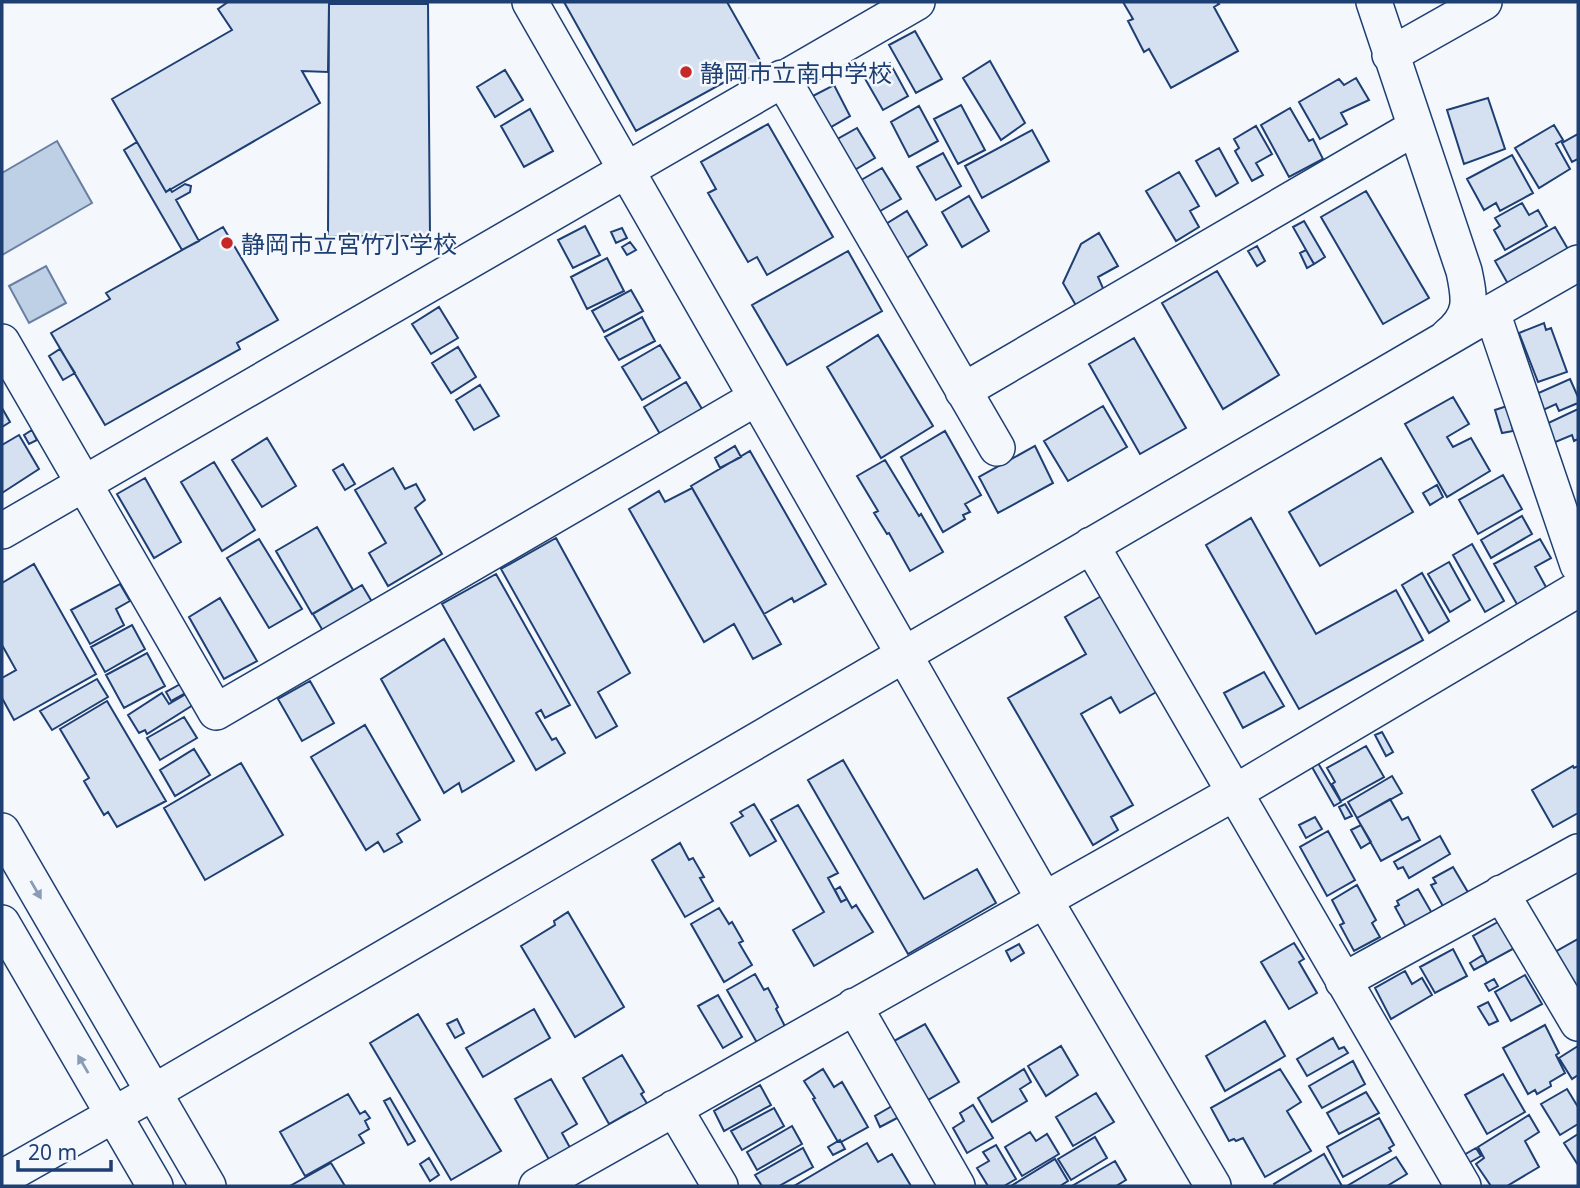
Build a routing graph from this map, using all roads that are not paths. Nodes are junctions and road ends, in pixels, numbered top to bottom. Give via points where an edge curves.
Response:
1 (530, 2) edge
2 (918, 2) edge
3 (1374, 2) edge
4 (1484, 2) edge
5 (1390, 55) junction
6 (782, 79) junction
7 (1416, 127) junction
8 (626, 171) junction
9 (1578, 264) edge
10 (1492, 312) junction
11 (2, 342) edge
12 (1441, 342) junction
13 (963, 391) junction
14 (756, 398) junction
15 (997, 448) dead end
16 (84, 481) junction
17 (2, 531) edge
18 (1091, 545) junction
19 (1578, 565) edge
20 (1578, 589) edge
21 (904, 654) junction
22 (1234, 793) junction
23 (2, 831) edge
24 (1578, 852) edge
25 (1501, 893) junction
26 (1044, 898) junction
27 (2, 923) edge
28 (1343, 981) junction
29 (854, 1006) junction
30 (1578, 1023) edge
31 (154, 1092) junction
32 (674, 1108) junction
33 (113, 1115) junction
34 (2, 1178) edge
35 (155, 1186) edge
36 (208, 1186) edge
37 (537, 1186) edge
38 (720, 1186) edge
39 (957, 1186) edge
40 (1213, 1186) edge
41 (1463, 1186) edge

1 - 8 street
2 - 6 street
3 - 5 street
4 - 5 street
5 - 7 street
6 - 8 street
6 - 13 street
7 - 12 street via 1469,298 1467,314
7 - 13 street
8 - 14 street
8 - 16 street
9 - 10 street
10 - 12 street
10 - 19 street
11 - 16 street
12 - 18 street
13 - 15 street
14 - 16 street via 216,712
14 - 21 street
16 - 17 street
18 - 21 street
18 - 22 street
20 - 22 street
21 - 26 street
21 - 31 street
22 - 26 street
22 - 28 street
23 -> 31 street
24 - 25 street
25 - 28 street
25 - 30 street
26 - 29 street
26 - 40 street
33 -> 27 street
28 - 41 street
29 - 32 street
29 - 39 street
31 - 33 street
31 - 36 street
32 - 37 street
32 - 38 street
33 - 34 street
33 - 35 street

